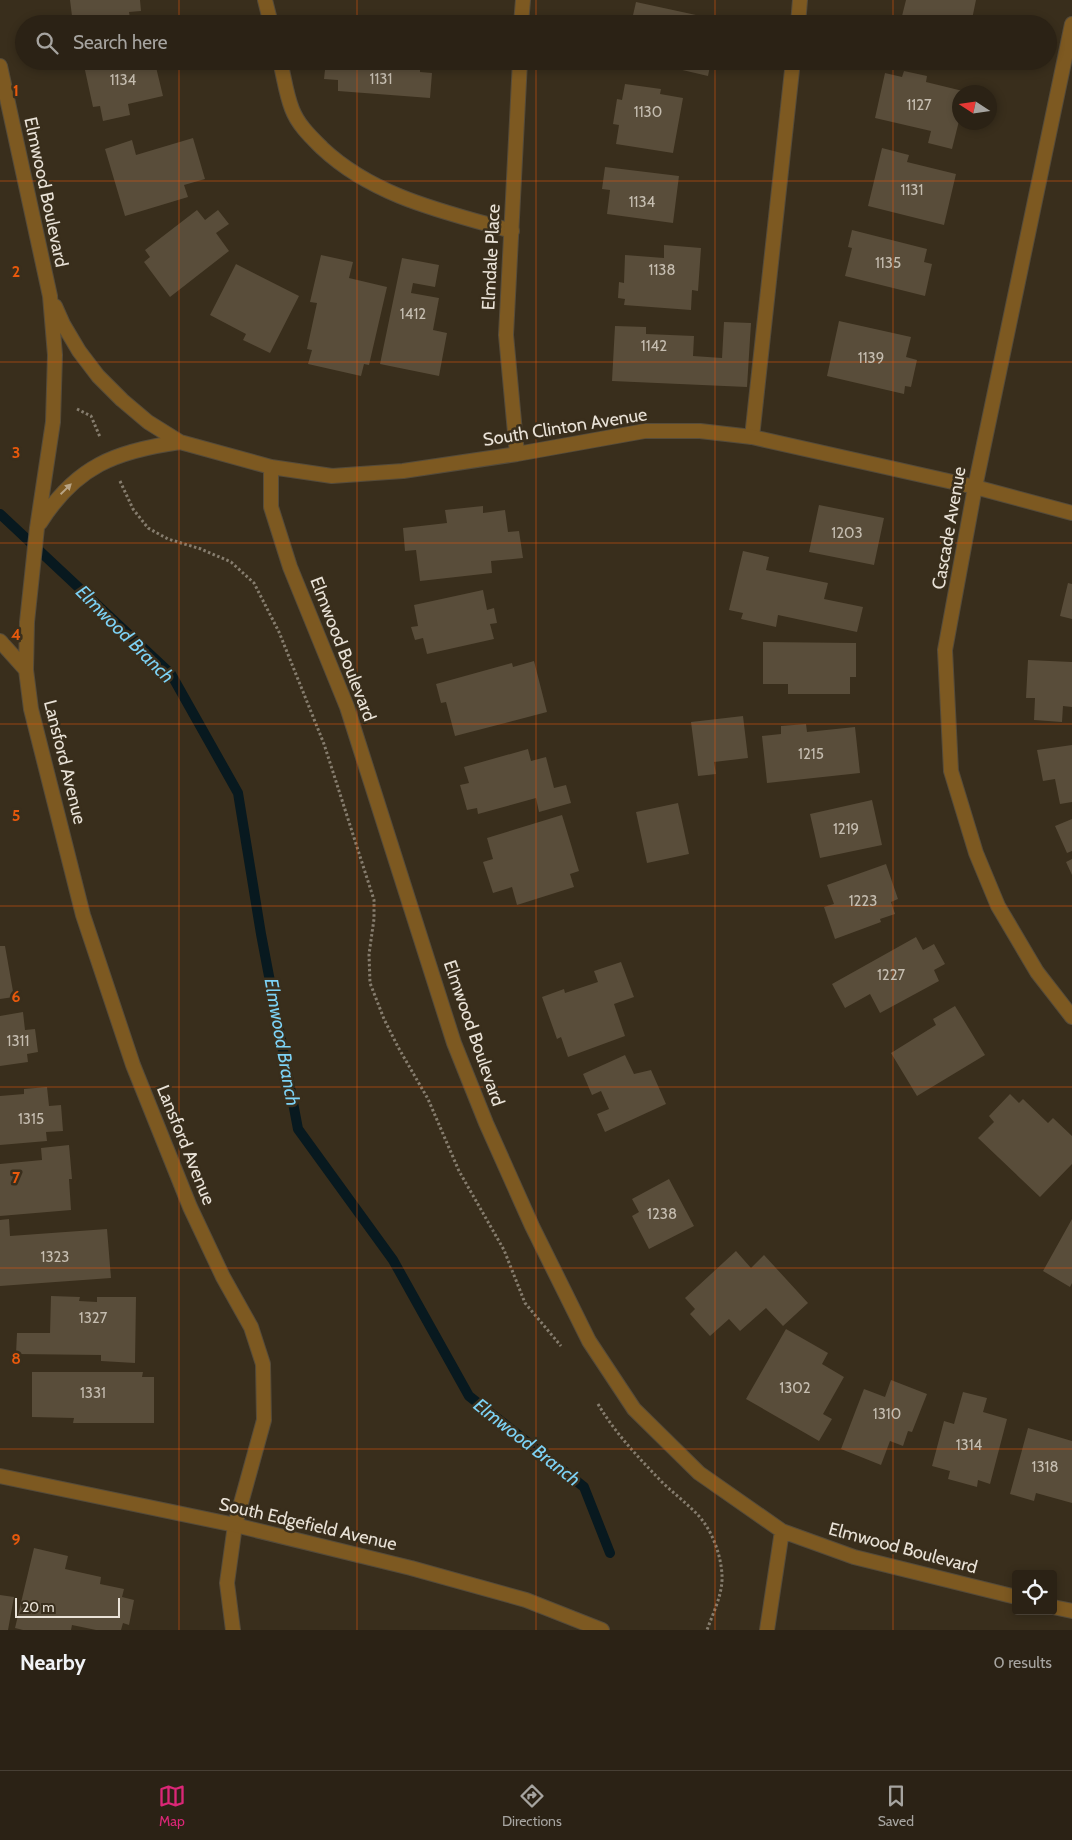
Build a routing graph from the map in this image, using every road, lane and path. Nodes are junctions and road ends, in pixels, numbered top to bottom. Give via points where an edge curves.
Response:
1 (265, 0) edge
2 (522, 0) edge
3 (800, 0) edge
4 (269, 15) edge
5 (522, 15) edge
6 (799, 15) edge
7 (1072, 24) edge
8 (0, 66) edge
9 (282, 70) edge
10 (520, 70) edge
11 (792, 70) edge
12 (512, 231) junction
13 (50, 296) junction
14 (75, 408) dead end
15 (752, 438) junction
16 (102, 440) dead end
17 (180, 442) junction
18 (518, 454) junction
19 (271, 467) junction
20 (975, 487) junction
21 (1072, 512) edge
22 (37, 528) junction
23 (0, 641) edge
24 (26, 670) junction
25 (1072, 1017) edge
26 (0, 1476) edge
27 (235, 1525) junction
28 (782, 1531) junction
29 (1012, 1597) edge
30 (1057, 1608) edge
31 (1072, 1611) edge
32 (233, 1630) edge
33 (602, 1630) edge
34 (767, 1630) edge

1 - 4 street
2 - 5 street
3 - 6 street
7 - 20 street, Cascade Avenue
8 - 13 street, Elmwood Boulevard
9 - 12 street via 292,110 307,134 338,163 370,184 422,206
10 - 12 street, Elmdale Place
11 - 15 street
12 - 18 street, Elmdale Place via 506,335
13 - 17 street, Elmwood Boulevard via 79,351 98,376 148,422
13 - 22 street, Elmwood Boulevard via 55,355 54,404
14 - 16 path via 91,416
15 - 18 street, South Clinton Avenue via 700,431 645,431
15 - 20 street, South Clinton Avenue
17 - 19 street, South Clinton Avenue
22 -> 17 street via 54,501 86,472 130,452
18 - 19 street, South Clinton Avenue via 403,471 332,476
19 - 28 street, Elmwood Boulevard via 271,507 290,567 347,707 454,1043 532,1226 589,1341 634,1409 700,1473
20 - 21 street, South Clinton Avenue
20 - 25 street, Cascade Avenue via 945,650 951,771 976,853 998,906 1037,972
22 - 24 street, Lansford Avenue via 27,622
23 - 24 street
24 - 27 street, Lansford Avenue via 31,708 83,915 133,1065 190,1207 251,1327 263,1364 264,1420
26 - 27 street, South Edgefield Avenue
27 - 32 street, Lansford Avenue via 227,1582
27 - 33 street, South Edgefield Avenue via 526,1600
28 - 29 street, Elmwood Boulevard via 854,1557
28 - 34 street
30 - 31 street

